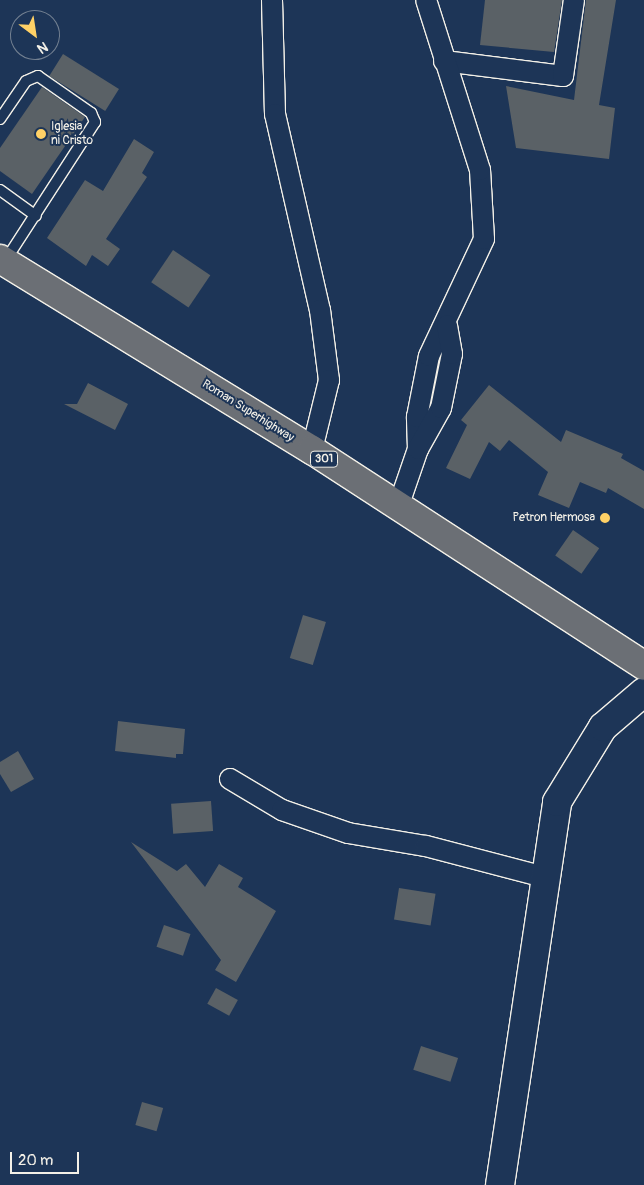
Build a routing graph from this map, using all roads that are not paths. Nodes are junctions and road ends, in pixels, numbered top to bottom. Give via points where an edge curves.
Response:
1 (272, 0) edge
2 (426, 0) edge
3 (574, 0) edge
4 (444, 61) junction
5 (0, 118) edge
6 (0, 190) edge
7 (36, 216) junction
8 (2, 261) edge
9 (312, 450) junction
10 (398, 507) junction
11 (644, 666) edge
12 (644, 692) edge
13 (230, 779) dead end
14 (544, 877) junction
15 (500, 1185) edge

1 - 9 street via 275,114 320,310 329,380
2 - 4 street
3 - 4 street via 563,76
4 - 10 street via 480,170 484,239 447,325 429,356 416,417 418,449
5 - 7 lane via 26,81 38,76 91,113 95,122
6 - 7 lane
7 - 8 lane
8 - 9 main road, Roman Superhighway / 301
9 - 10 main road, Roman Superhighway / 301
10 - 11 main road, Roman Superhighway / 301
12 - 14 street via 603,727 582,755 557,802
13 - 14 street via 282,810 348,833 426,846
14 - 15 street

